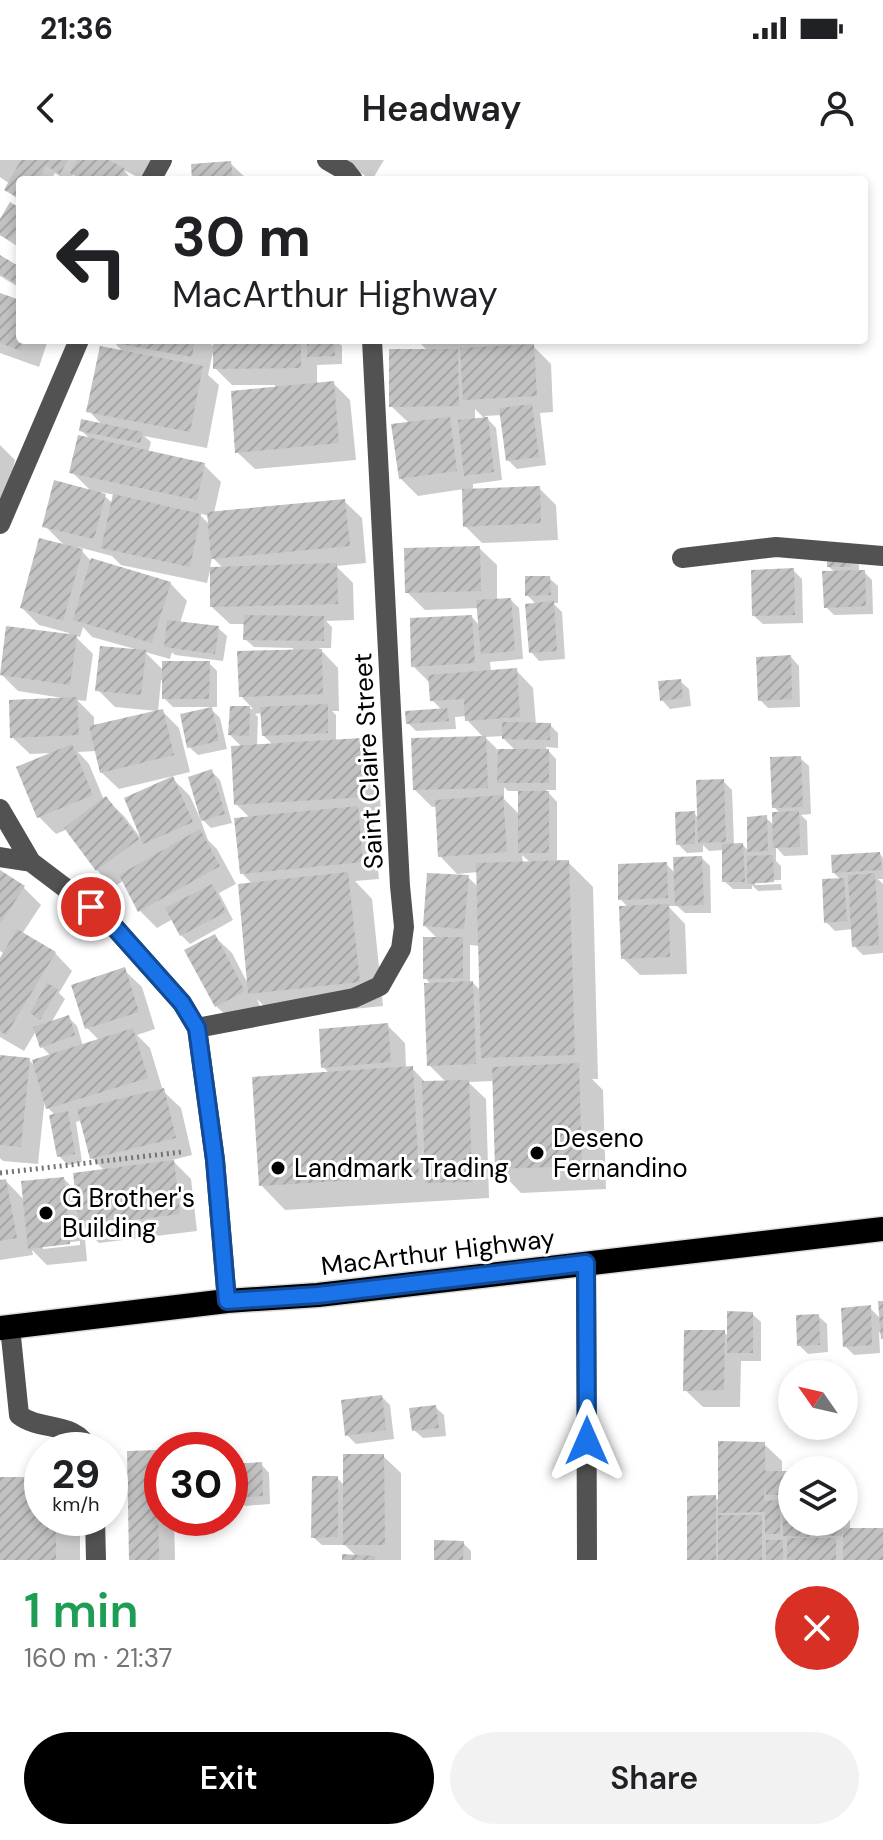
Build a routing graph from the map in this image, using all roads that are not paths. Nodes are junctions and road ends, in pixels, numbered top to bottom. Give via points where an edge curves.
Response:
1 (327, 160) edge
2 (350, 176) edge
3 (77, 344) edge
4 (372, 344) edge
5 (0, 524) edge
6 (883, 556) edge
7 (682, 558) dead end
8 (0, 809) edge
9 (0, 857) edge
10 (31, 862) junction
11 (197, 1028) junction
12 (883, 1229) edge
13 (586, 1263) junction
14 (227, 1301) junction
15 (5, 1328) edge
16 (73, 1432) edge
17 (95, 1536) edge
18 (96, 1560) edge
19 (587, 1560) edge

1 - 2 street
3 - 5 street
4 - 11 street, Saint Claire Street via 404,927 401,949 380,986 354,998
6 - 7 street via 776,547
8 - 10 street
9 - 10 street
10 - 11 street via 109,921 182,1003
11 - 14 street
12 - 13 highway, MacArthur Highway
13 - 14 highway, MacArthur Highway
13 - 19 street
14 - 15 highway, MacArthur Highway
15 - 16 street via 19,1415
17 - 18 street

